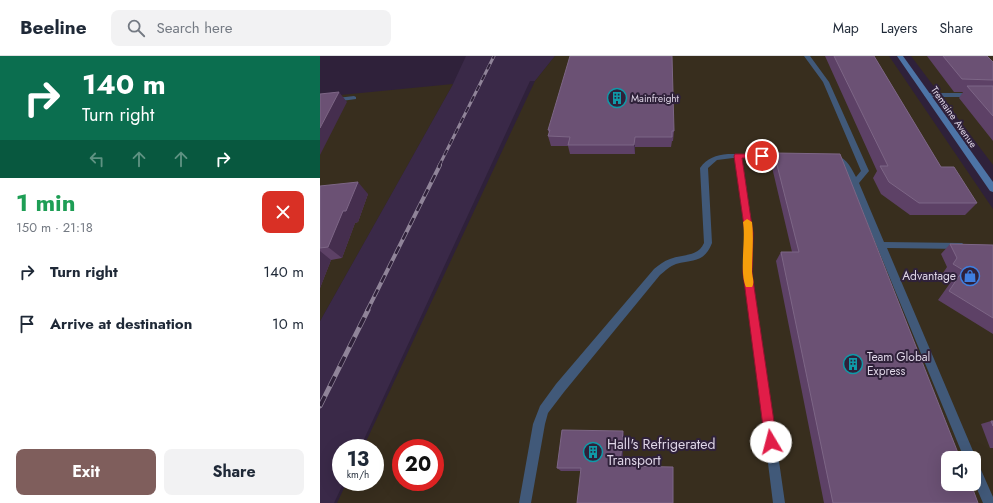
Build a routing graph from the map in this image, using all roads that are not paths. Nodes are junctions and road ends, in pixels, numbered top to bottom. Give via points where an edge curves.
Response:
1 (807, 56) edge
2 (900, 56) edge
3 (927, 94) junction
4 (993, 95) edge
5 (354, 98) dead end
6 (320, 102) edge
7 (738, 156) junction
8 (796, 156) edge
9 (823, 156) edge
10 (855, 183) junction
11 (993, 189) edge
12 (881, 245) junction
13 (971, 246) edge
14 (967, 451) edge
15 (981, 484) edge
16 (525, 503) edge
17 (779, 503) edge
18 (989, 503) edge

1 - 10 lane via 826,82 865,171
2 - 3 main road, Tremaine Avenue
3 - 4 lane
3 - 11 main road, Tremaine Avenue
5 - 6 lane
7 - 8 lane
7 - 16 lane via 719,156 704,168 707,248 696,258 672,262 657,272 544,410 539,424
7 - 17 lane via 749,233 748,273
9 - 10 lane via 842,159
10 - 12 lane
12 - 13 lane
12 - 14 lane
15 - 18 lane

